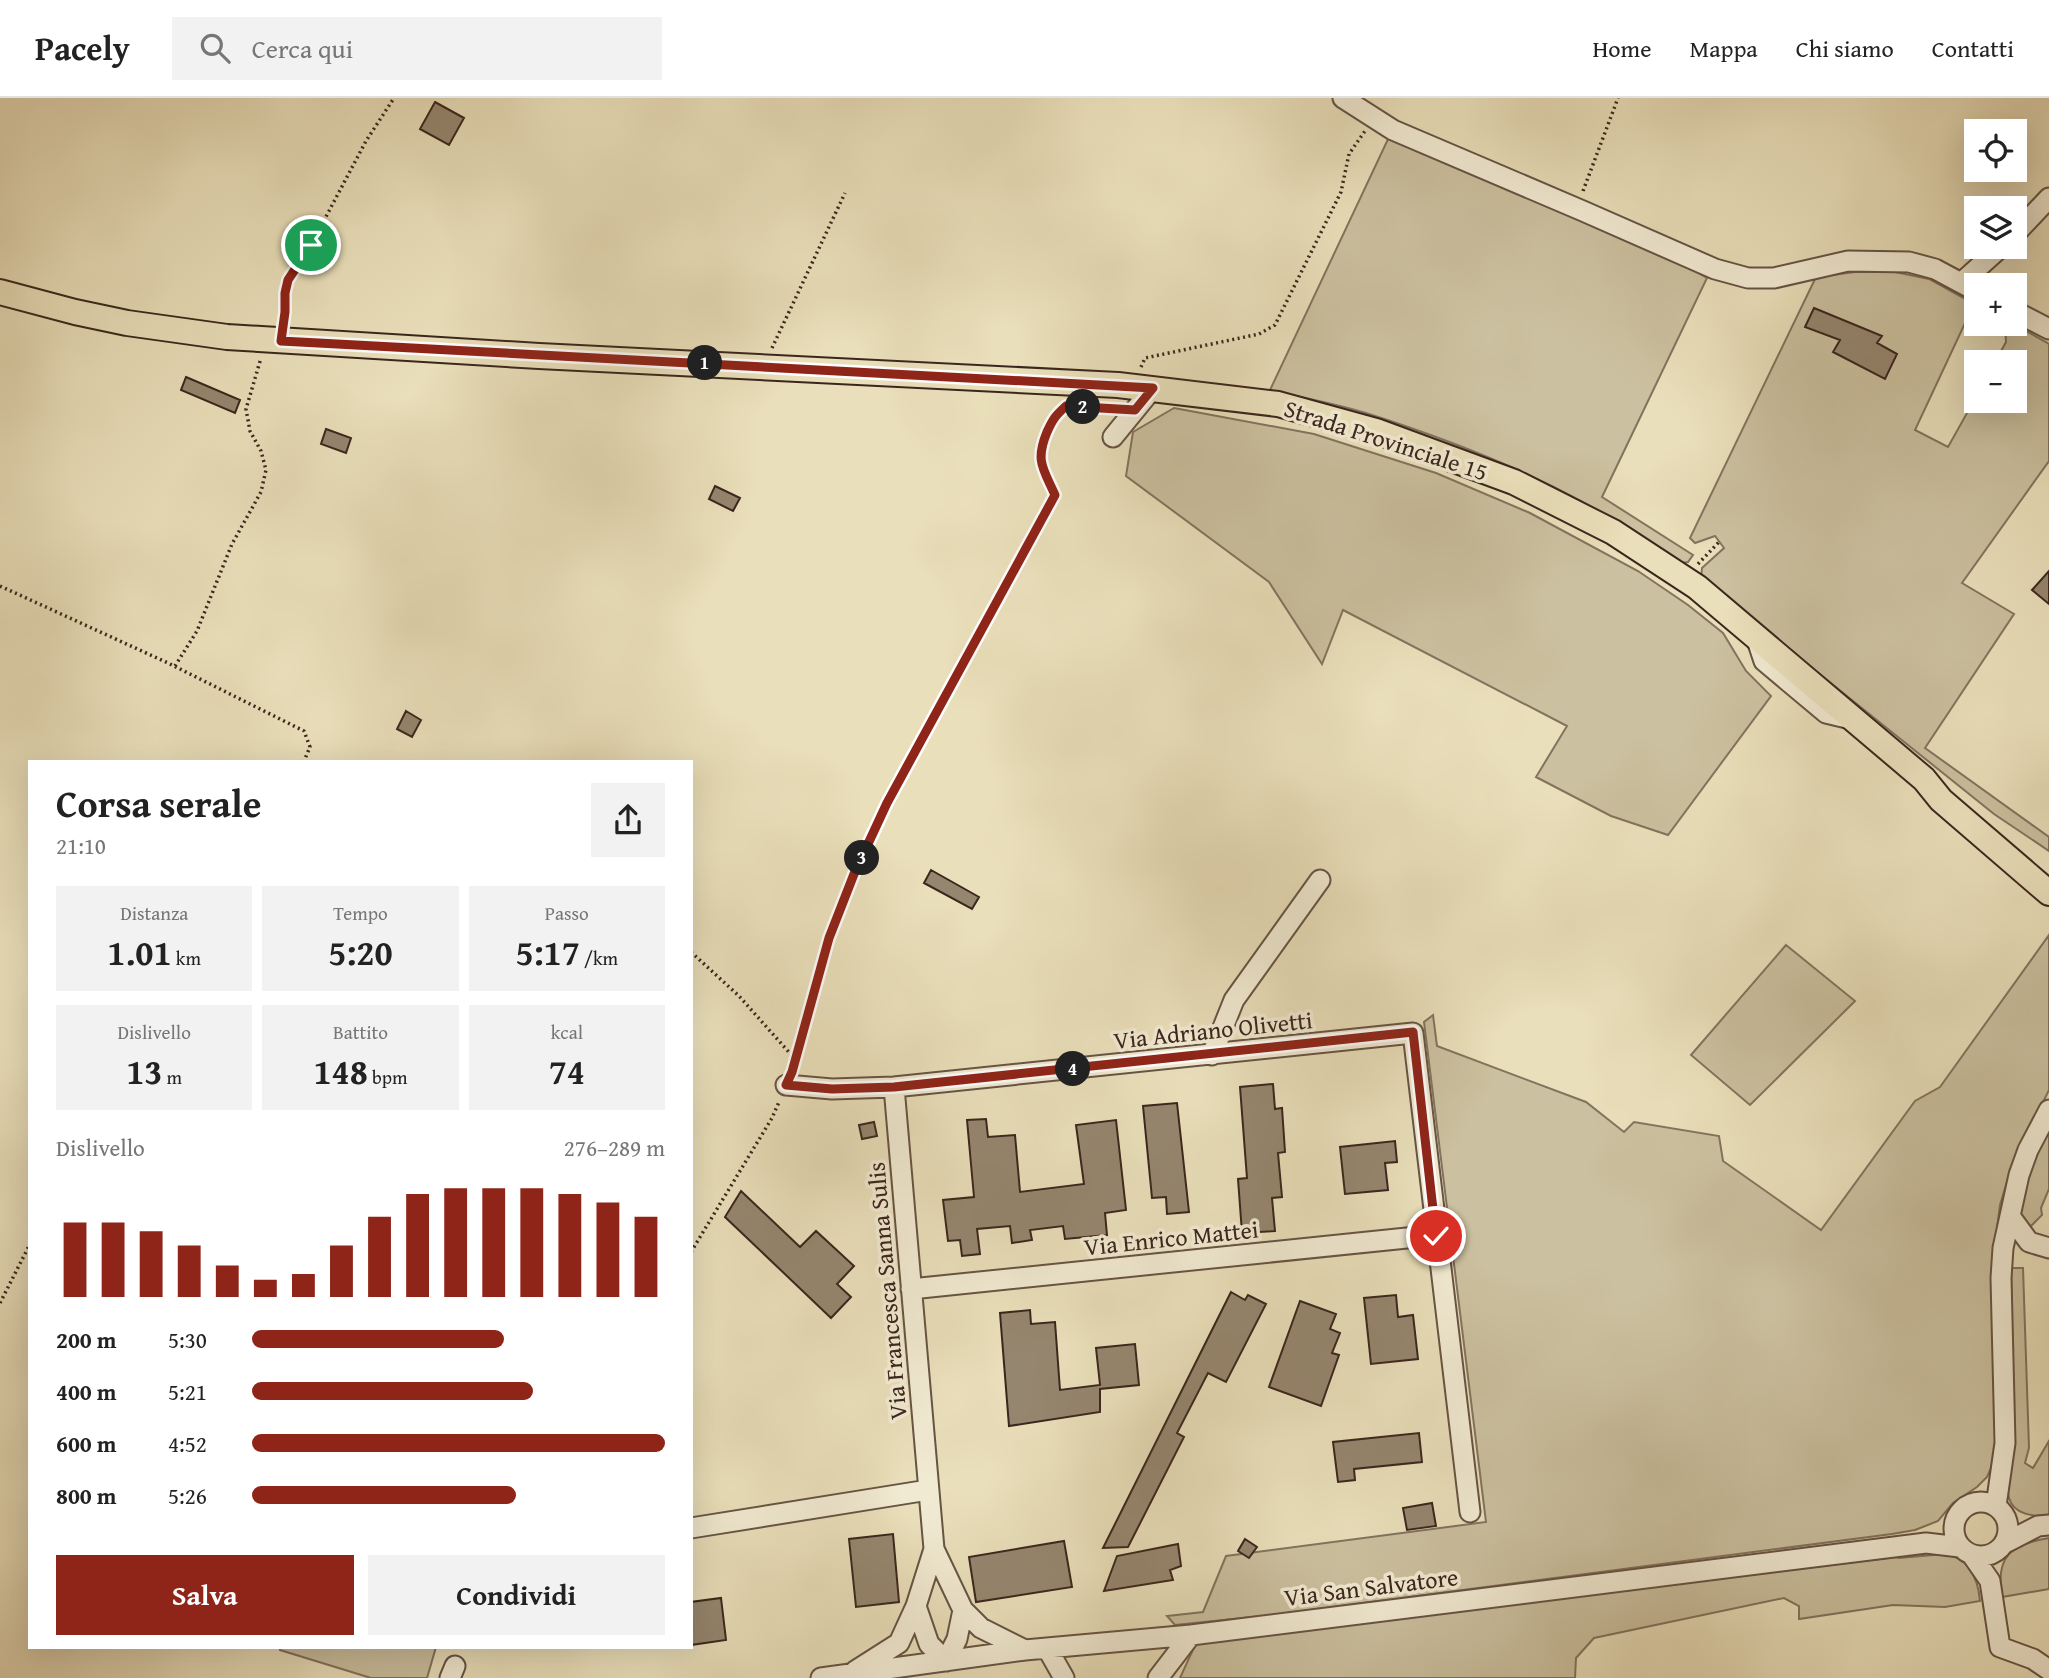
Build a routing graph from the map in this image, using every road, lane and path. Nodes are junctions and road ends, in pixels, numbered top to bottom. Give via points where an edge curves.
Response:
1 (394, 98) edge
2 (1343, 98) edge
3 (1618, 98) edge
4 (1374, 118) junction
5 (845, 193) dead end
6 (2049, 198) edge
7 (1583, 211) junction
8 (2027, 221) edge
9 (1991, 259) edge
10 (1980, 273) edge
11 (1964, 285) edge
12 (0, 292) edge
13 (2027, 318) edge
14 (2049, 329) edge
15 (274, 340) junction
16 (765, 366) junction
17 (1140, 395) junction
18 (1113, 437) dead end
19 (1719, 542) dead end
20 (1685, 579) junction
21 (0, 586) edge
22 (175, 667) junction
23 (304, 760) edge
24 (1924, 779) junction
25 (2049, 873) edge
26 (1320, 880) dead end
27 (2049, 893) edge
28 (693, 954) edge
29 (1212, 1055) junction
30 (795, 1059) junction
31 (786, 1085) junction
32 (894, 1087) junction
33 (2049, 1110) edge
34 (2010, 1216) junction
35 (1436, 1236) junction
36 (2029, 1242) junction
37 (28, 1248) edge
38 (2049, 1248) edge
39 (693, 1249) edge
40 (2003, 1256) junction
41 (911, 1289) junction
42 (0, 1303) edge
43 (928, 1490) junction
44 (2000, 1510) junction
45 (1470, 1512) dead end
46 (1955, 1520) junction
47 (2043, 1526) edge
48 (693, 1528) edge
49 (1926, 1543) junction
50 (2002, 1546) junction
51 (934, 1549) junction
52 (1966, 1551) junction
53 (1990, 1581) junction
54 (916, 1606) junction
55 (963, 1610) junction
56 (1191, 1634) junction
57 (1047, 1648) junction
58 (1025, 1650) junction
59 (946, 1661) junction
60 (2049, 1670) edge
61 (849, 1676) edge
62 (821, 1678) edge
63 (1064, 1678) edge
64 (1158, 1678) edge

1 - 15 path via 288,280 285,312
2 - 4 street
3 - 7 path via 1582,197
4 - 7 street via 1393,131
4 - 17 path via 1349,154 1341,191 1275,325 1259,334 1145,358
5 - 16 path
6 - 8 street
7 - 11 street via 1715,269 1748,278 1882,260 1935,269
9 - 10 street
12 - 15 main road, Strada Provinciale 15 via 127,323
13 - 14 street
15 - 16 main road, Strada Provinciale 15
15 - 22 path via 257,368 246,408 266,470 261,492 232,544 197,631
16 - 17 main road, Strada Provinciale 15
17 - 18 street
17 - 20 main road, Strada Provinciale 15 via 1278,404 1376,431 1514,482 1614,532
17 - 30 path via 1066,406 1054,417 1039,451 1055,495 887,803 854,874 829,938
19 - 20 path
20 - 24 main road, Strada Provinciale 15
21 - 22 path
22 - 23 path via 304,731 310,747
24 - 25 main road, Strada Provinciale 15 via 1945,789
24 - 27 main road, Strada Provinciale 15 via 1941,800
26 - 29 street via 1234,1000
28 - 30 path
29 - 32 street, Via Adriano Olivetti
29 - 35 street, Via Adriano Olivetti via 1413,1032
30 - 31 path
31 - 32 street, Via Adriano Olivetti
31 - 39 path via 772,1118
32 - 41 street, Via Francesca Sanna Sulis
33 - 34 street via 2018,1175
34 - 36 street
34 - 40 street
35 - 41 street, Via Enrico Mattei
35 - 45 street
36 - 38 street
36 - 40 street
37 - 42 path
40 - 44 street via 2005,1443
41 - 43 street, Via Francesca Sanna Sulis
43 - 48 street
43 - 51 street, Via Francesca Sanna Sulis
44 - 46 street via 1985,1502 1968,1504
44 - 47 street via 2018,1521
44 - 50 street via 2008,1528
46 - 49 street
46 - 52 street via 1954,1533
47 - 50 street
49 - 52 street, Via San Salvatore
49 - 56 street, Via San Salvatore
50 - 52 street via 1987,1556
50 - 53 street
51 - 54 street, Via Francesca Sanna Sulis
51 - 55 street, Via Francesca Sanna Sulis
52 - 53 street
53 - 60 street via 2000,1647
54 - 59 street via 929,1644
54 - 61 street, Via Francesca Sanna Sulis via 898,1643
55 - 58 street, Via Francesca Sanna Sulis via 981,1629
55 - 59 street
56 - 57 street, Via San Salvatore
56 - 64 street
57 - 58 street, Via San Salvatore
57 - 63 street
58 - 59 street, Via San Salvatore
59 - 61 street, Via San Salvatore
61 - 62 street, Via San Salvatore

